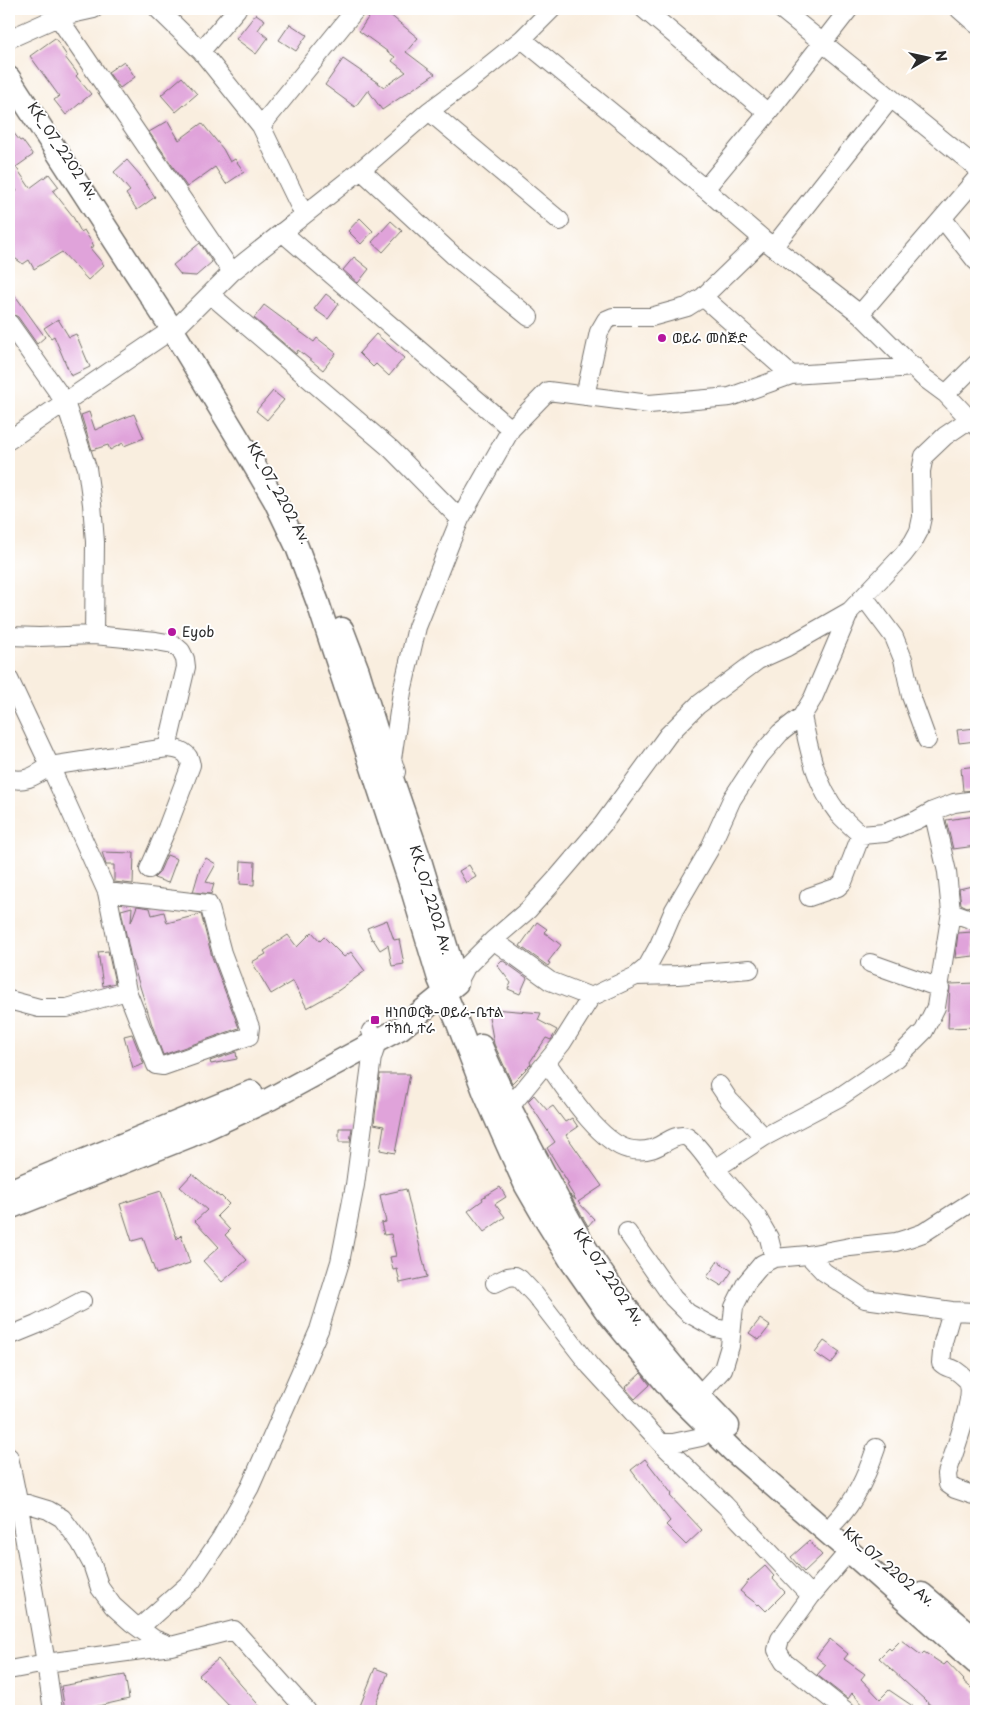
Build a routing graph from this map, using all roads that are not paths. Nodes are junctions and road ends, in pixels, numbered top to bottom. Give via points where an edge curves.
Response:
1 (94, 9) edge
2 (158, 9) edge
3 (236, 9) edge
4 (356, 9) edge
5 (644, 9) edge
6 (781, 9) edge
7 (849, 9) edge
8 (959, 9) edge
9 (548, 10) edge
10 (56, 13) edge
11 (976, 24) edge
12 (9, 39) edge
13 (522, 39) junction
14 (823, 44) junction
15 (201, 51) junction
16 (9, 69) edge
17 (9, 78) edge
18 (892, 98) junction
19 (429, 110) junction
20 (768, 113) junction
21 (261, 126) junction
22 (976, 167) edge
23 (361, 170) junction
24 (976, 179) edge
25 (705, 189) junction
26 (304, 215) junction
27 (943, 219) junction
28 (560, 221) dead end
29 (282, 232) junction
30 (768, 242) junction
31 (976, 261) edge
32 (232, 272) junction
33 (211, 295) junction
34 (703, 297) junction
35 (860, 314) junction
36 (529, 317) dead end
37 (9, 322) edge
38 (176, 326) junction
39 (976, 364) edge
40 (915, 367) junction
41 (791, 375) junction
42 (946, 394) junction
43 (585, 396) junction
44 (65, 402) junction
45 (973, 423) edge
46 (511, 430) junction
47 (9, 440) edge
48 (460, 519) junction
49 (864, 597) junction
50 (850, 611) junction
51 (94, 635) junction
52 (9, 636) edge
53 (9, 679) edge
54 (802, 716) junction
55 (927, 740) dead end
56 (168, 748) junction
57 (50, 766) junction
58 (9, 778) edge
59 (976, 800) edge
60 (933, 811) junction
61 (861, 835) junction
62 (419, 857) junction
63 (148, 869) dead end
64 (107, 892) junction
65 (809, 898) dead end
66 (951, 912) junction
67 (976, 921) edge
68 (493, 940) junction
69 (870, 963) dead end
70 (750, 969) dead end
71 (636, 976) junction
72 (452, 978) junction
73 (940, 988) junction
74 (128, 991) junction
75 (591, 997) junction
76 (9, 1000) edge
77 (373, 1038) junction
78 (547, 1063) junction
79 (719, 1085) dead end
80 (510, 1108) junction
81 (764, 1137) junction
82 (715, 1169) junction
83 (9, 1191) edge
84 (976, 1198) edge
85 (9, 1208) edge
86 (626, 1232) dead end
87 (808, 1255) junction
88 (774, 1258) junction
89 (495, 1283) dead end
90 (82, 1301) dead end
91 (952, 1311) junction
92 (976, 1312) edge
93 (730, 1331) junction
94 (9, 1336) edge
95 (699, 1396) junction
96 (972, 1413) edge
97 (710, 1429) junction
98 (661, 1443) junction
99 (876, 1448) dead end
100 (9, 1457) edge
101 (976, 1496) edge
102 (18, 1501) junction
103 (835, 1522) junction
104 (850, 1551) junction
105 (811, 1596) junction
106 (139, 1628) junction
107 (976, 1640) edge
108 (171, 1646) junction
109 (46, 1663) junction
110 (976, 1663) edge
111 (9, 1670) edge
112 (53, 1711) edge
113 (307, 1711) edge
114 (846, 1711) edge

1 - 10 street
2 - 15 street
3 - 15 street
4 - 21 street
5 - 20 street
6 - 14 street
7 - 14 street
8 - 11 street
9 - 13 street
10 - 12 street
10 - 32 street
13 - 19 street
13 - 25 street
14 - 18 street
14 - 20 street
15 - 21 street
16 - 38 main road, KK_07_2202 Av.
17 - 38 main road
18 - 22 street
18 - 30 street
19 - 23 street
19 - 28 street
20 - 25 street
21 - 26 street
23 - 26 street
23 - 36 street via 453,254
24 - 27 street
25 - 30 street
26 - 29 street
27 - 31 street
27 - 35 street
29 - 32 street
29 - 46 street
30 - 34 street
30 - 35 street
32 - 33 street
33 - 38 street
33 - 48 street via 391,449
34 - 41 street
34 - 43 street via 687,307 660,315 613,316 606,320 599,332
35 - 40 street
37 - 44 street
38 - 44 street
38 - 62 main road, KK_07_2202 Av. via 206,364 290,509 313,557 358,672
38 - 72 main road via 275,501 297,547 410,884
39 - 42 street
40 - 41 street
40 - 42 street
41 - 43 street via 730,397 649,404
42 - 45 street
43 - 46 street via 548,391
44 - 47 street
44 - 51 street via 87,468 92,504
45 - 49 street via 946,436 924,456 919,530 903,555
46 - 48 street
48 - 62 street via 417,628 402,692 392,759
49 - 50 street
49 - 55 street via 894,637
50 - 54 street via 813,698
50 - 68 street via 758,660 698,705 668,735 603,824 557,878 528,910
51 - 52 street
51 - 56 street via 156,640 173,644 181,651 186,668
53 - 57 street
54 - 61 street via 809,754 821,786 839,814
54 - 71 street via 780,733 760,756 732,799 659,945 647,967
56 - 57 street
56 - 63 street via 185,751 191,765
57 - 58 street via 26,779 17,781
57 - 64 street
59 - 60 street via 954,803
60 - 61 street via 885,833
60 - 66 street via 947,872
61 - 65 street via 843,882
62 - 72 main road, KK_07_2202 Av.
64 - 74 street
64 - 74 street via 208,904 222,953 250,1027 249,1036 163,1066 156,1064
66 - 67 street
66 - 73 street
68 - 72 street
68 - 75 street via 550,981
69 - 73 street
70 - 71 street
71 - 75 street
72 - 77 main road via 390,1019
72 - 80 main road, KK_07_2202 Av.
72 - 97 main road via 485,1094 526,1186 571,1261 606,1311 674,1393
73 - 81 street via 936,1007 924,1031 897,1058 838,1098
74 - 76 street via 67,1008 39,1008
75 - 78 street
77 - 83 main road via 340,1049 270,1084
77 - 85 main road via 270,1099 190,1136
77 - 106 street via 375,1050 355,1185 340,1262 319,1330 250,1488 221,1538 192,1581
78 - 80 street
78 - 82 street via 590,1120 613,1142 627,1149 652,1149 686,1136
79 - 81 street
80 - 95 main road, KK_07_2202 Av. via 592,1258
81 - 82 street
82 - 88 street via 758,1217
84 - 87 street via 923,1233 909,1238
86 - 93 street via 673,1298 688,1313 715,1328
87 - 88 street
87 - 91 street via 824,1272 865,1299
88 - 93 street via 762,1264 746,1283 734,1307
89 - 98 street via 508,1277 520,1279 590,1366
90 - 94 street
91 - 92 street
91 - 96 street via 942,1342 942,1363 967,1381
93 - 95 street via 730,1346 723,1369
95 - 103 main road, KK_07_2202 Av. via 754,1452
96 - 101 street via 947,1474 948,1484
97 - 98 street via 701,1437
97 - 104 main road
98 - 105 street
99 - 103 street via 867,1474 846,1511
100 - 102 street
102 - 106 street via 62,1518 80,1542 104,1594
102 - 109 street
103 - 107 main road, KK_07_2202 Av.
104 - 105 street
104 - 110 main road
105 - 114 street via 780,1638 777,1650 784,1662
106 - 108 street
108 - 109 street
108 - 113 street via 234,1630
109 - 111 street
109 - 112 street

